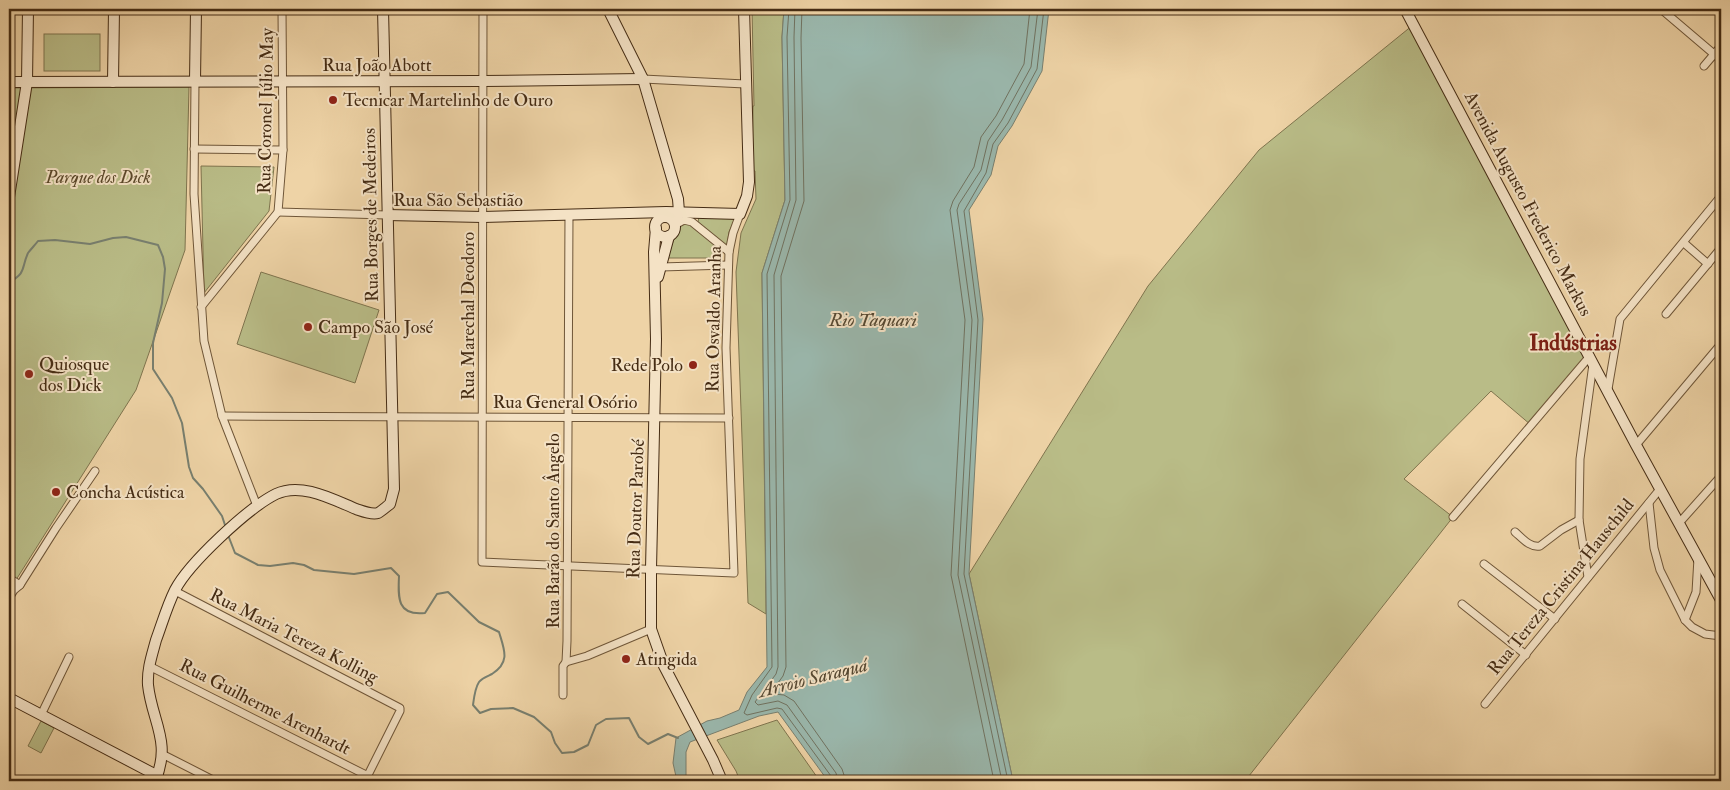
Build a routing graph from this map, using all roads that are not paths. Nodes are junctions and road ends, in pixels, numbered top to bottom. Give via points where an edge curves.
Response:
1 (28, 9) edge
2 (114, 9) edge
3 (196, 9) edge
4 (282, 9) edge
5 (383, 9) edge
6 (483, 9) edge
7 (608, 9) edge
8 (744, 9) edge
9 (1405, 9) edge
10 (1661, 9) edge
11 (1721, 46) edge
12 (1714, 54) junction
13 (1721, 60) edge
14 (1704, 66) dead end
15 (643, 79) junction
16 (195, 81) junction
17 (282, 81) junction
18 (384, 81) junction
19 (483, 81) junction
20 (9, 82) edge
21 (27, 82) junction
22 (113, 82) junction
23 (745, 84) junction
24 (194, 149) junction
25 (283, 150) junction
26 (674, 189) junction
27 (1721, 196) edge
28 (9, 197) edge
29 (278, 212) junction
30 (678, 212) junction
31 (638, 214) junction
32 (740, 214) junction
33 (387, 215) junction
34 (665, 215) junction
35 (568, 216) junction
36 (483, 217) junction
37 (675, 224) junction
38 (656, 227) junction
39 (669, 236) junction
40 (1684, 243) junction
41 (1721, 248) edge
42 (729, 252) junction
43 (1708, 264) junction
44 (728, 265) junction
45 (661, 267) junction
46 (655, 288) junction
47 (201, 307) junction
48 (1666, 314) dead end
49 (1721, 344) edge
50 (1592, 359) junction
51 (1608, 389) junction
52 (222, 416) junction
53 (568, 416) junction
54 (393, 417) junction
55 (482, 417) junction
56 (655, 417) junction
57 (729, 418) junction
58 (1636, 445) junction
59 (95, 471) dead end
60 (1721, 476) edge
61 (1660, 489) junction
62 (1649, 502) junction
63 (257, 506) junction
64 (1453, 517) dead end
65 (1579, 520) junction
66 (1680, 522) junction
67 (1515, 532) dead end
68 (1698, 556) junction
69 (1484, 564) dead end
70 (567, 566) junction
71 (651, 569) junction
72 (1588, 577) junction
73 (9, 578) edge
74 (20, 585) junction
75 (174, 591) junction
76 (9, 598) edge
77 (1721, 600) edge
78 (1462, 604) dead end
79 (1555, 619) junction
80 (1685, 620) junction
81 (651, 629) junction
82 (1721, 636) edge
83 (1526, 655) junction
84 (69, 657) dead end
85 (566, 662) junction
86 (149, 666) junction
87 (563, 695) dead end
88 (9, 698) edge
89 (1484, 704) dead end
90 (41, 715) junction
91 (162, 754) junction
92 (366, 778) edge
93 (157, 779) edge
94 (215, 781) edge
95 (722, 781) edge

1 - 21 main road
2 - 22 main road
3 - 16 main road
4 - 17 street, Rua Coronel Júlio May
5 - 18 main road, Rua Borges de Medeiros
6 - 19 street, Rua Marechal Deodoro
7 - 15 main road
8 - 23 main road, Rua Osvaldo Aranha
9 - 50 main road, Avenida Augusto Frederico Markus
10 - 12 street
11 - 12 street
12 - 13 street
12 - 14 street
15 - 19 main road, Rua João Abott
15 - 23 street, Rua João Abott
15 - 26 main road
16 - 17 main road, Rua João Abott
16 - 22 main road, Rua João Abott
16 - 24 street
17 - 18 main road, Rua João Abott
17 - 25 street, Rua Coronel Júlio May
18 - 19 main road, Rua João Abott
18 - 33 main road, Rua Borges de Medeiros
19 - 36 street, Rua Marechal Deodoro
20 - 21 main road, Rua João Abott
21 - 22 main road, Rua João Abott
21 - 28 main road
23 - 32 main road, Rua Osvaldo Aranha via 749,182
24 - 25 street
24 - 47 street
25 - 29 street, Rua Coronel Júlio May
26 - 30 main road
26 - 34 main road
27 - 40 street
29 - 33 street, Rua São Sebastião
29 - 47 street, Rua Coronel Júlio May
30 - 32 main road, Rua São Sebastião
30 - 34 main road, Rua São Sebastião
30 - 37 main road
31 - 34 main road, Rua São Sebastião
31 - 35 main road, Rua São Sebastião
31 - 38 main road
32 - 42 street, Rua Osvaldo Aranha
33 - 36 main road, Rua São Sebastião
33 - 54 main road, Rua Borges de Medeiros
34 - 37 main road
34 - 38 main road via 658,220
35 - 36 main road, Rua São Sebastião
35 - 53 street, Rua Barão do Santo Ângelo
36 - 55 street, Rua Marechal Deodoro
37 - 39 main road via 674,232
37 - 42 street via 688,220
38 - 39 main road via 661,236
38 - 46 main road, Rua Doutor Parobé
39 - 45 main road, Rua Doutor Parobé
40 - 43 street
40 - 51 street via 1620,319
41 - 43 street
42 - 44 street, Rua Osvaldo Aranha
43 - 48 street
44 - 45 street
44 - 57 street, Rua Osvaldo Aranha via 726,348
45 - 46 main road, Rua Doutor Parobé
46 - 56 main road, Rua Doutor Parobé
47 - 52 street via 204,341
49 - 58 street
50 - 51 main road, Avenida Augusto Frederico Markus
50 - 64 street
50 - 65 street via 1580,459
51 - 58 main road, Avenida Augusto Frederico Markus
52 - 54 street, Rua General Osório
52 - 63 street
53 - 55 street, Rua General Osório
53 - 56 street, Rua General Osório
53 - 70 street, Rua Barão do Santo Ângelo
54 - 55 street, Rua General Osório
54 - 63 main road, Rua Borges de Medeiros via 394,489 390,504 378,513 297,490 277,494
55 - 70 street, Rua Marechal Deodoro via 482,562
56 - 57 street, Rua General Osório
56 - 71 main road, Rua Doutor Parobé
57 - 71 street, Rua Osvaldo Aranha via 734,574
58 - 61 main road, Avenida Augusto Frederico Markus
59 - 74 street
60 - 66 street
61 - 62 street, Rua Tereza Cristina Hauschild
61 - 66 main road, Avenida Augusto Frederico Markus
62 - 72 street, Rua Tereza Cristina Hauschild
62 - 80 street via 1660,570
63 - 75 main road, Rua Borges de Medeiros via 201,556
65 - 67 street via 1536,547
65 - 72 street
66 - 68 main road, Avenida Augusto Frederico Markus
68 - 77 main road, Avenida Augusto Frederico Markus
68 - 80 street via 1696,592
69 - 79 street
70 - 71 street
70 - 85 street, Rua Barão do Santo Ângelo
71 - 81 main road, Rua Doutor Parobé
72 - 79 street, Rua Tereza Cristina Hauschild
73 - 74 street
74 - 76 street
75 - 86 main road, Rua Borges de Medeiros
75 - 92 street, Rua Maria Tereza Kolling via 400,708
78 - 83 street
79 - 83 street, Rua Tereza Cristina Hauschild
80 - 82 street via 1705,634
81 - 85 street
81 - 95 main road, Rua Doutor Parobé via 664,666
83 - 89 street, Rua Tereza Cristina Hauschild
84 - 90 street
85 - 87 street, Rua Barão do Santo Ângelo via 563,666
86 - 91 main road, Rua Borges de Medeiros via 148,685 161,731
86 - 92 street, Rua Guilherme Arenhardt
88 - 90 main road
90 - 93 main road
91 - 93 main road, Rua Borges de Medeiros
91 - 94 street

